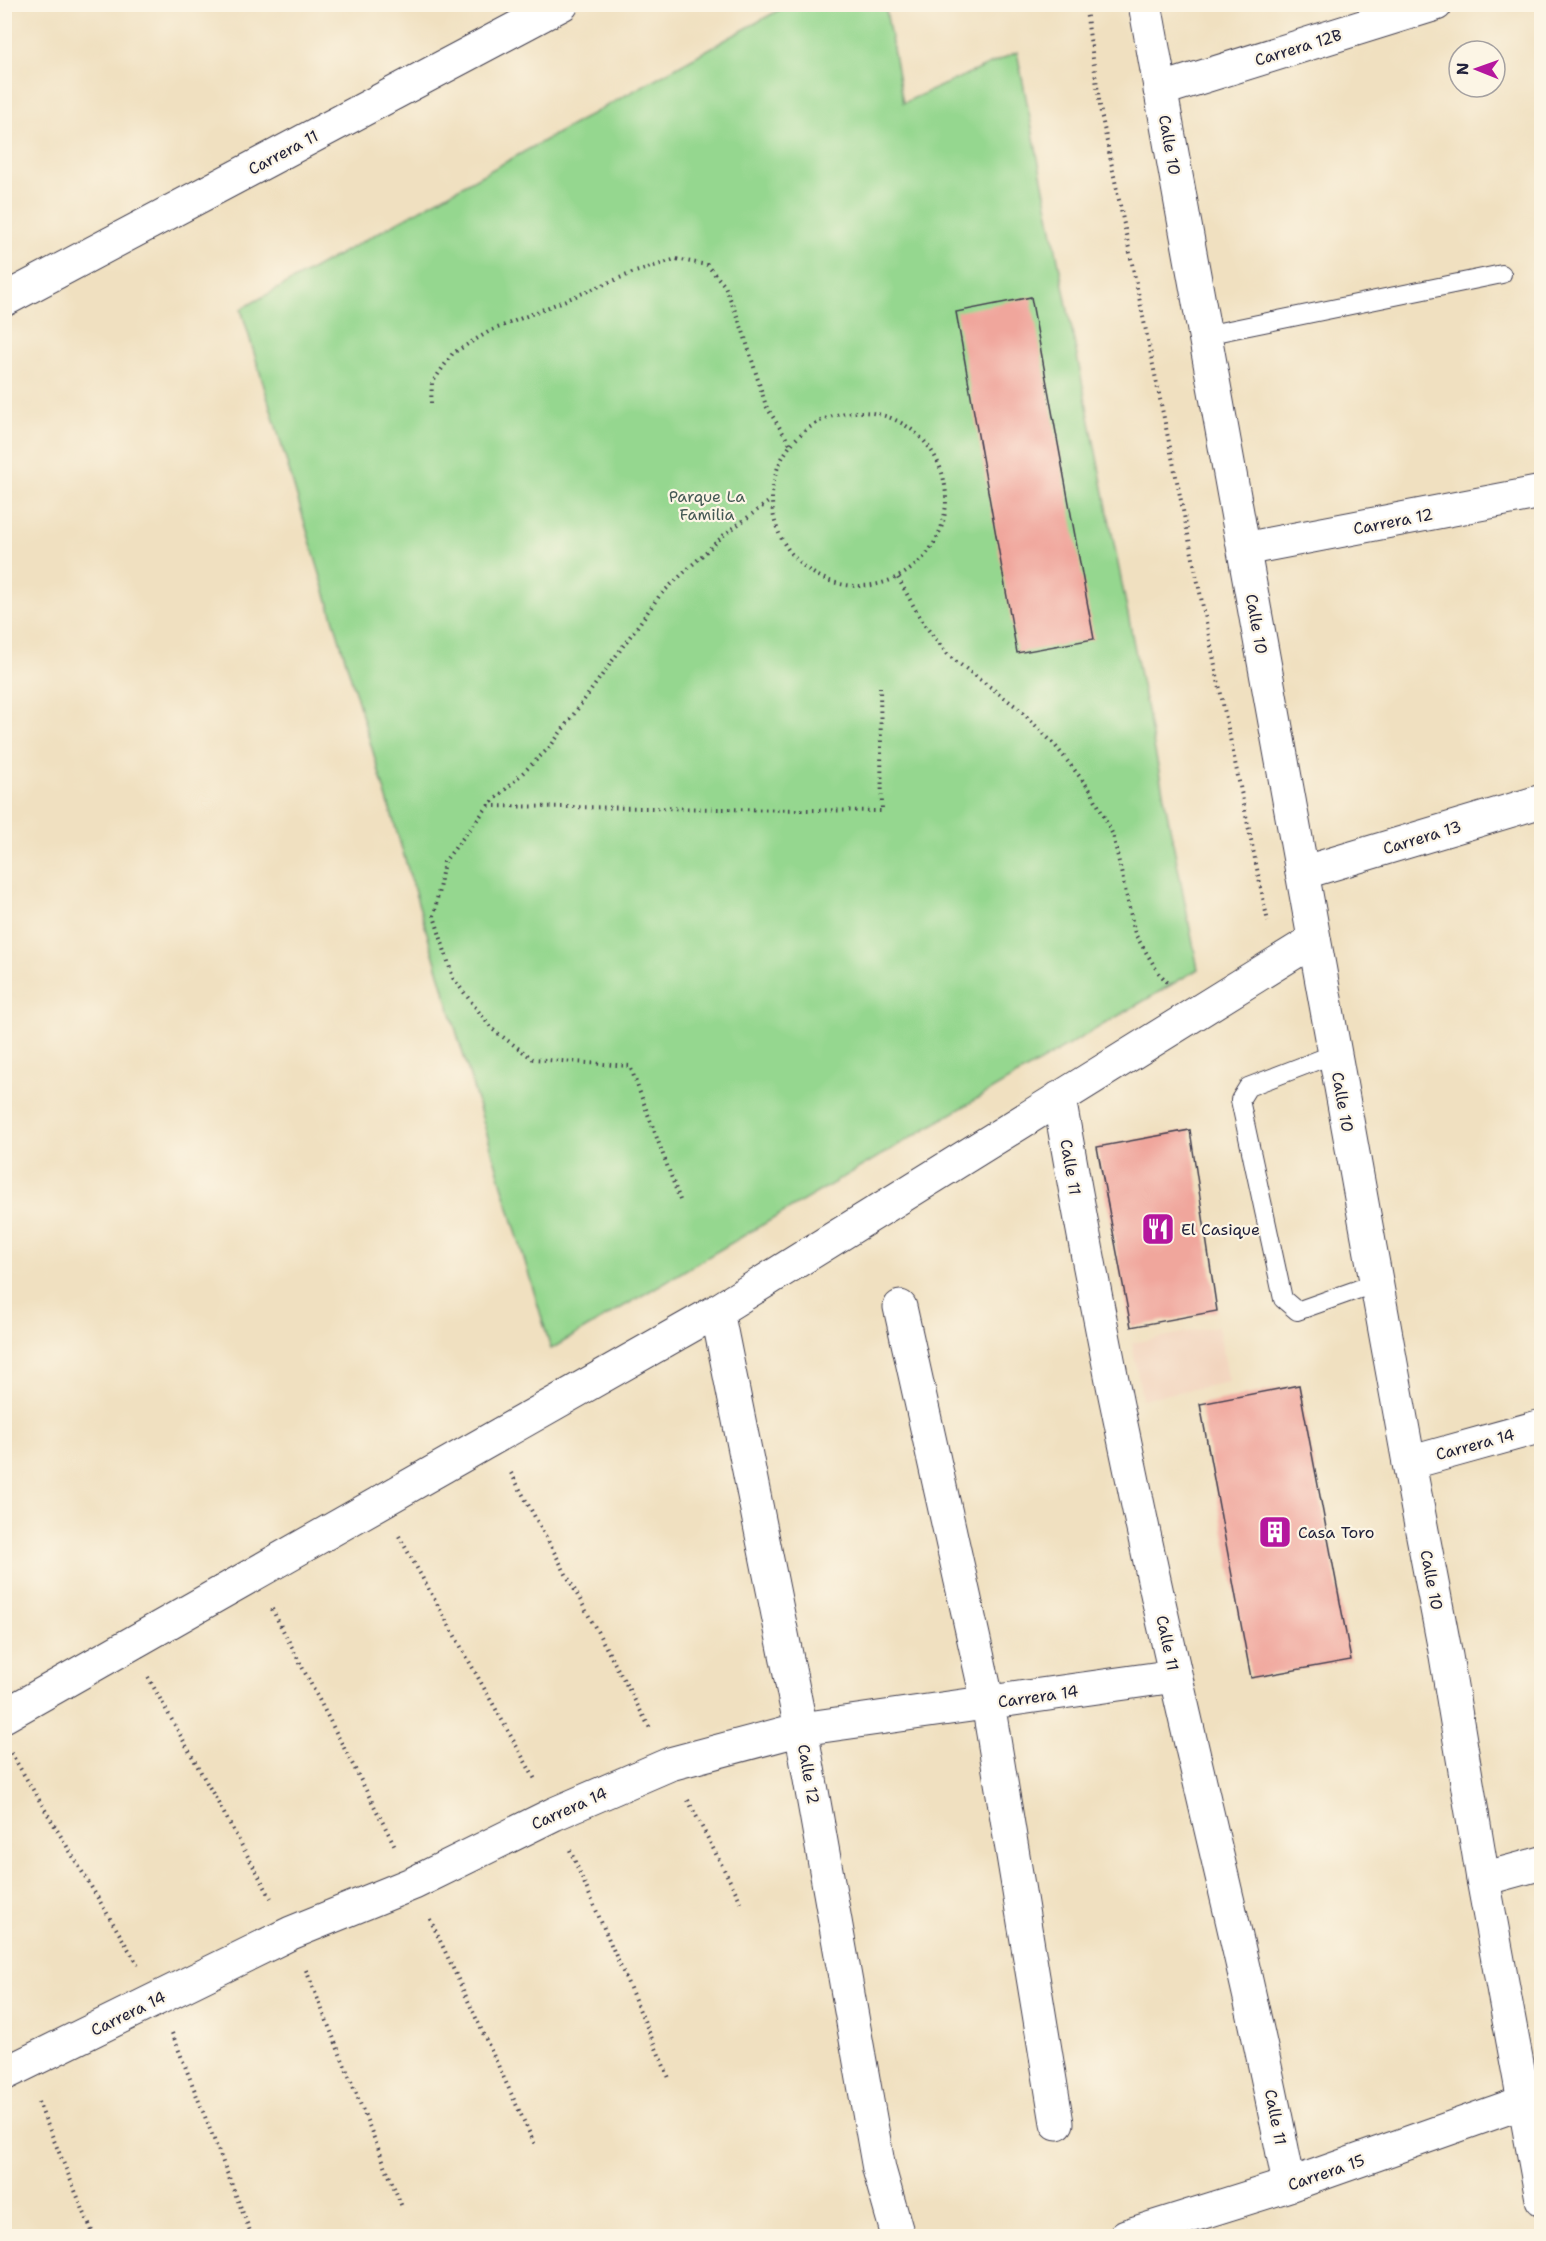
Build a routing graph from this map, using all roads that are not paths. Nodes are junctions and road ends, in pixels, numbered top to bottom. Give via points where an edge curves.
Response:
1 (562, 4) edge
2 (1145, 4) edge
3 (1436, 4) edge
4 (1160, 90) junction
5 (1502, 274) dead end
6 (4, 300) edge
7 (1205, 335) junction
8 (1542, 492) edge
9 (1244, 549) junction
10 (1542, 801) edge
11 (1302, 873) junction
12 (1314, 939) junction
13 (1334, 1054) junction
14 (1059, 1098) junction
15 (1376, 1283) junction
16 (900, 1307) dead end
17 (717, 1311) junction
18 (1542, 1426) edge
19 (1409, 1463) junction
20 (1175, 1676) junction
21 (988, 1703) junction
22 (4, 1716) edge
23 (801, 1729) junction
24 (1542, 1863) edge
25 (1484, 1879) junction
26 (13, 2070) edge
27 (1524, 2102) junction
28 (1057, 2123) dead end
29 (1289, 2185) junction
30 (1542, 2199) edge
31 (898, 2236) edge
32 (1126, 2236) edge

1 - 6 street, Carrera 11
2 - 4 street, Calle 10
3 - 4 street, Carrera 12B
4 - 7 street, Calle 10
5 - 7 lane
7 - 9 street, Calle 10
8 - 9 street, Carrera 12
9 - 11 street, Calle 10
10 - 11 street, Carrera 13
11 - 12 street, Calle 10
12 - 13 street, Calle 10
12 - 14 street
13 - 15 street, Calle 10
13 - 15 lane via 1248,1087 1240,1100 1283,1299 1297,1311
14 - 17 street
14 - 20 street, Calle 11 via 1088,1266
15 - 19 street, Calle 10
16 - 21 street
17 - 22 street
17 - 23 street, Calle 12
18 - 19 street, Carrera 14
19 - 25 street, Calle 10
20 - 21 street, Carrera 14
20 - 29 street, Calle 11 via 1272,2095
21 - 23 street, Carrera 14
21 - 28 street
23 - 26 street, Carrera 14 via 670,1764 554,1814 414,1883 291,1933
23 - 31 street, Calle 12 via 879,2169
24 - 25 street
25 - 27 street, Calle 10
27 - 29 street, Carrera 15
27 - 30 street, Calle 10
29 - 32 street, Carrera 15

